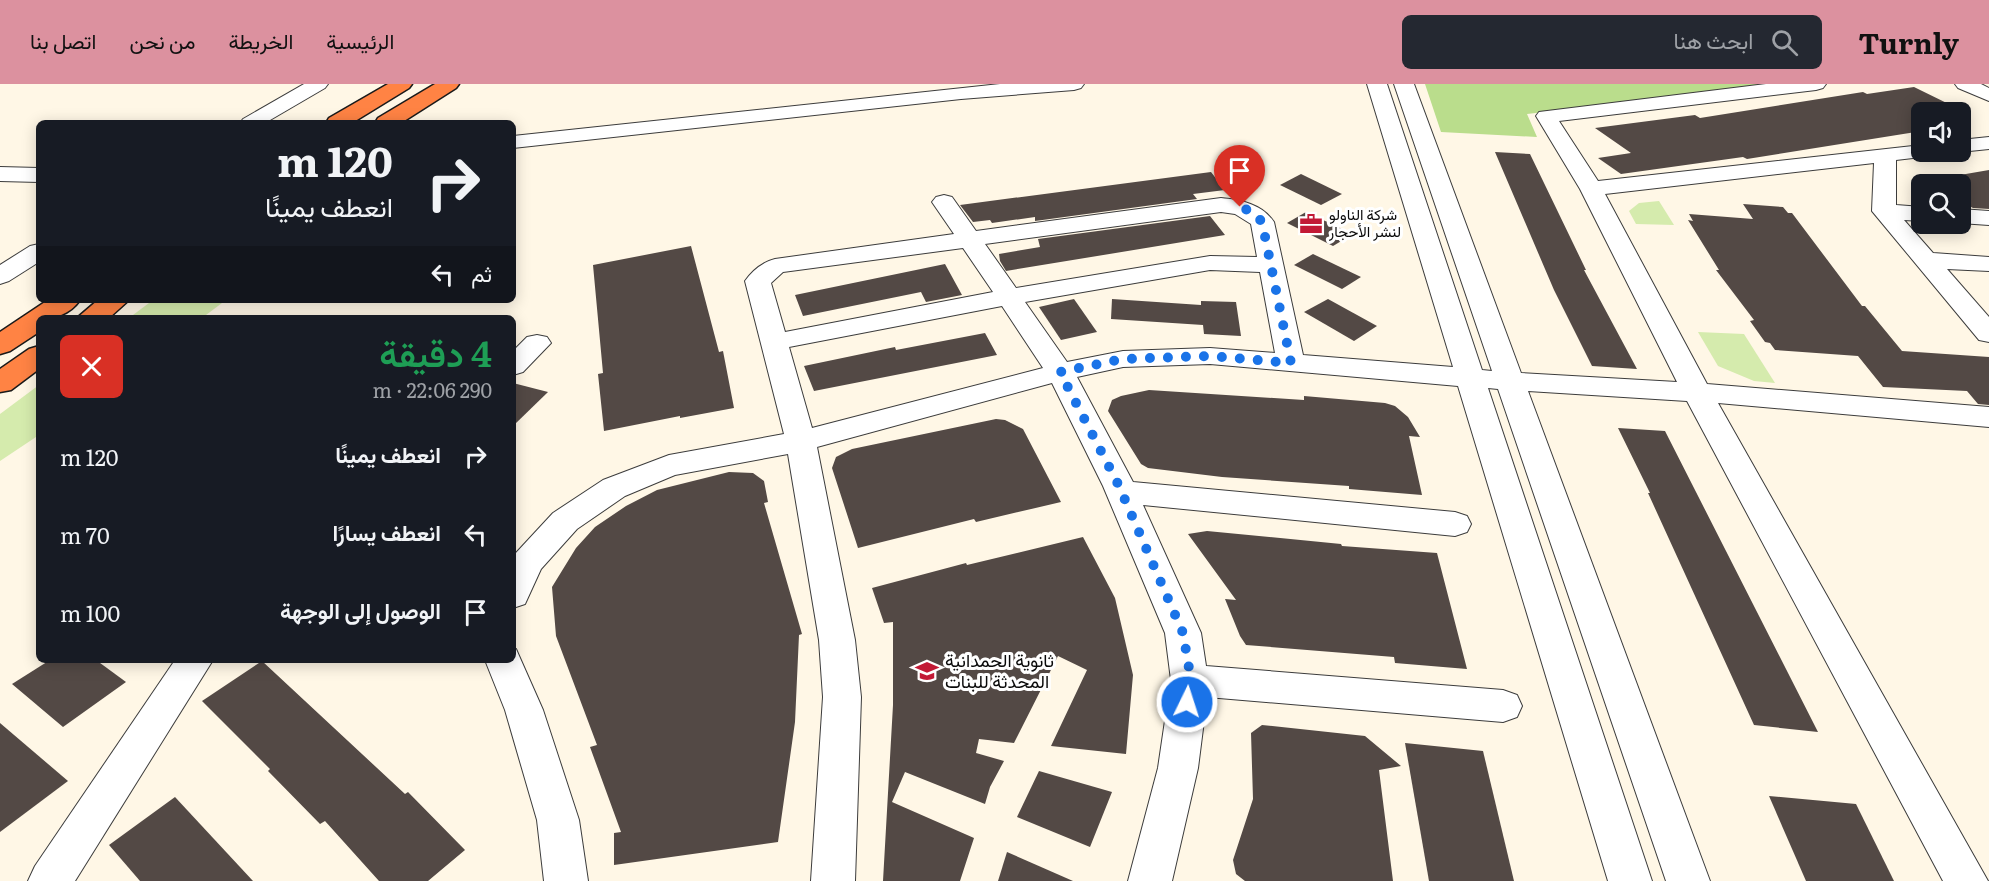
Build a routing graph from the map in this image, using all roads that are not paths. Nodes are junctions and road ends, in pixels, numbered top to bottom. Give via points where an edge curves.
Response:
1 (318, 84) edge
2 (402, 84) edge
3 (449, 84) edge
4 (915, 84) edge
5 (1074, 84) edge
6 (1377, 84) edge
7 (1404, 84) edge
8 (1816, 84) edge
9 (1965, 84) edge
10 (1989, 95) edge
11 (255, 120) edge
12 (342, 120) edge
13 (391, 120) edge
14 (516, 126) edge
15 (516, 142) edge
16 (1989, 143) edge
17 (1971, 145) edge
18 (1911, 152) edge
19 (1885, 156) junction
20 (0, 174) edge
21 (36, 175) edge
22 (1591, 189) junction
23 (944, 202) dead end
24 (1884, 211) junction
25 (1911, 213) edge
26 (1971, 217) edge
27 (1989, 218) edge
28 (969, 238) junction
29 (36, 253) edge
30 (1924, 260) junction
31 (1989, 264) edge
32 (1271, 265) junction
33 (0, 276) edge
34 (1009, 297) junction
35 (62, 303) edge
36 (112, 303) edge
37 (44, 315) edge
38 (95, 315) edge
39 (36, 321) edge
40 (1989, 334) edge
41 (774, 342) junction
42 (537, 343) dead end
43 (0, 345) edge
44 (36, 357) edge
45 (516, 363) edge
46 (1291, 363) junction
47 (1060, 372) junction
48 (1471, 378) junction
49 (1509, 381) junction
50 (0, 383) edge
51 (1697, 392) junction
52 (1989, 417) edge
53 (801, 441) junction
54 (1122, 492) junction
55 (1455, 524) dead end
56 (516, 588) edge
57 (193, 663) edge
58 (504, 663) edge
59 (1191, 680) junction
60 (1503, 706) dead end
61 (50, 881) edge
62 (566, 881) edge
63 (833, 881) edge
64 (1150, 881) edge
65 (1630, 881) edge
66 (1688, 881) edge
67 (1965, 881) edge

1 - 11 street
2 - 12 highway
3 - 13 highway
4 - 14 street
5 - 15 street
6 - 48 street
7 - 49 street
8 - 22 street via 1546,116
9 - 10 street
16 - 17 street
18 - 19 street
19 - 22 street
19 - 24 street
20 - 21 street
22 - 51 street
23 - 28 street
24 - 25 street
24 - 30 street
26 - 27 street
28 - 32 street via 1221,205 1253,212 1262,222
28 - 34 street
28 - 41 street via 775,266 758,280
29 - 33 street
30 - 31 street
30 - 40 street
32 - 34 street via 1210,263
32 - 46 street
34 - 41 street
34 - 47 street
35 - 37 highway
36 - 38 highway
39 - 43 highway
41 - 53 street
42 - 45 street
44 - 50 highway
46 - 47 street via 1210,356 1134,358
46 - 48 street
47 - 53 street
47 - 54 street
48 - 49 street
48 - 65 street
49 - 51 street
49 - 66 street
51 - 52 street
51 - 67 street
53 - 56 street via 669,466 614,488 565,521 527,563
53 - 63 street via 837,640 842,697
54 - 55 street
54 - 59 street via 1183,633
57 - 61 street
58 - 62 street via 524,710 558,820
59 - 60 street
59 - 64 street via 1178,768

